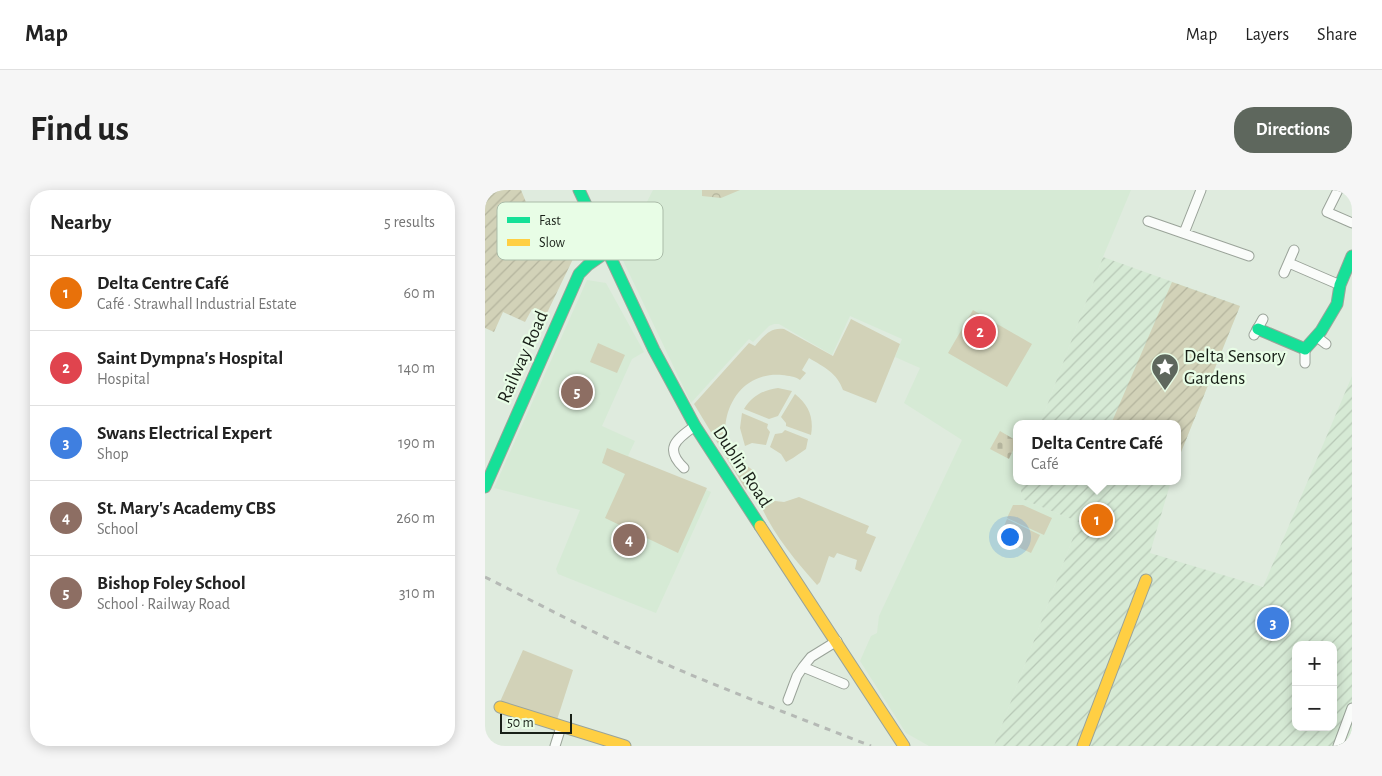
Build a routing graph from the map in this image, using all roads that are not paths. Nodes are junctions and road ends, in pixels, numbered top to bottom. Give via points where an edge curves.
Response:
1 (579, 190) edge
2 (1201, 190) edge
3 (1338, 190) edge
4 (585, 202) edge
5 (1148, 221) dead end
6 (1352, 223) edge
7 (1184, 233) junction
8 (1294, 250) dead end
9 (1249, 256) dead end
10 (1352, 256) edge
11 (595, 260) edge
12 (611, 260) edge
13 (1289, 263) junction
14 (1284, 273) dead end
15 (1340, 285) junction
16 (1258, 328) dead end
17 (1305, 349) junction
18 (1305, 363) dead end
19 (695, 426) junction
20 (684, 468) dead end
21 (485, 487) edge
22 (1146, 580) dead end
23 (837, 641) junction
24 (803, 667) junction
25 (844, 684) dead end
26 (788, 700) dead end
27 (500, 707) dead end
28 (1352, 708) edge
29 (561, 727) junction
30 (903, 743) edge
31 (555, 746) edge
32 (625, 746) edge
33 (1083, 746) edge
34 (1338, 746) edge

1 - 4 street, Dublin Road
2 - 7 street
3 - 6 street via 1327,212
5 - 7 street
7 - 9 street
8 - 13 street
10 - 15 street
11 - 21 street, Railway Road via 579,274
12 - 19 street, Dublin Road
13 - 14 street
13 - 15 street
15 - 17 street via 1337,304 1321,340
16 - 17 street
17 - 18 street
19 - 20 street via 674,446 675,457
19 - 23 street, Dublin Road
22 - 33 street
23 - 24 street via 811,657
23 - 30 street, Dublin Road
24 - 25 street
24 - 26 street
27 - 29 street
28 - 34 street
29 - 31 street
29 - 32 street

